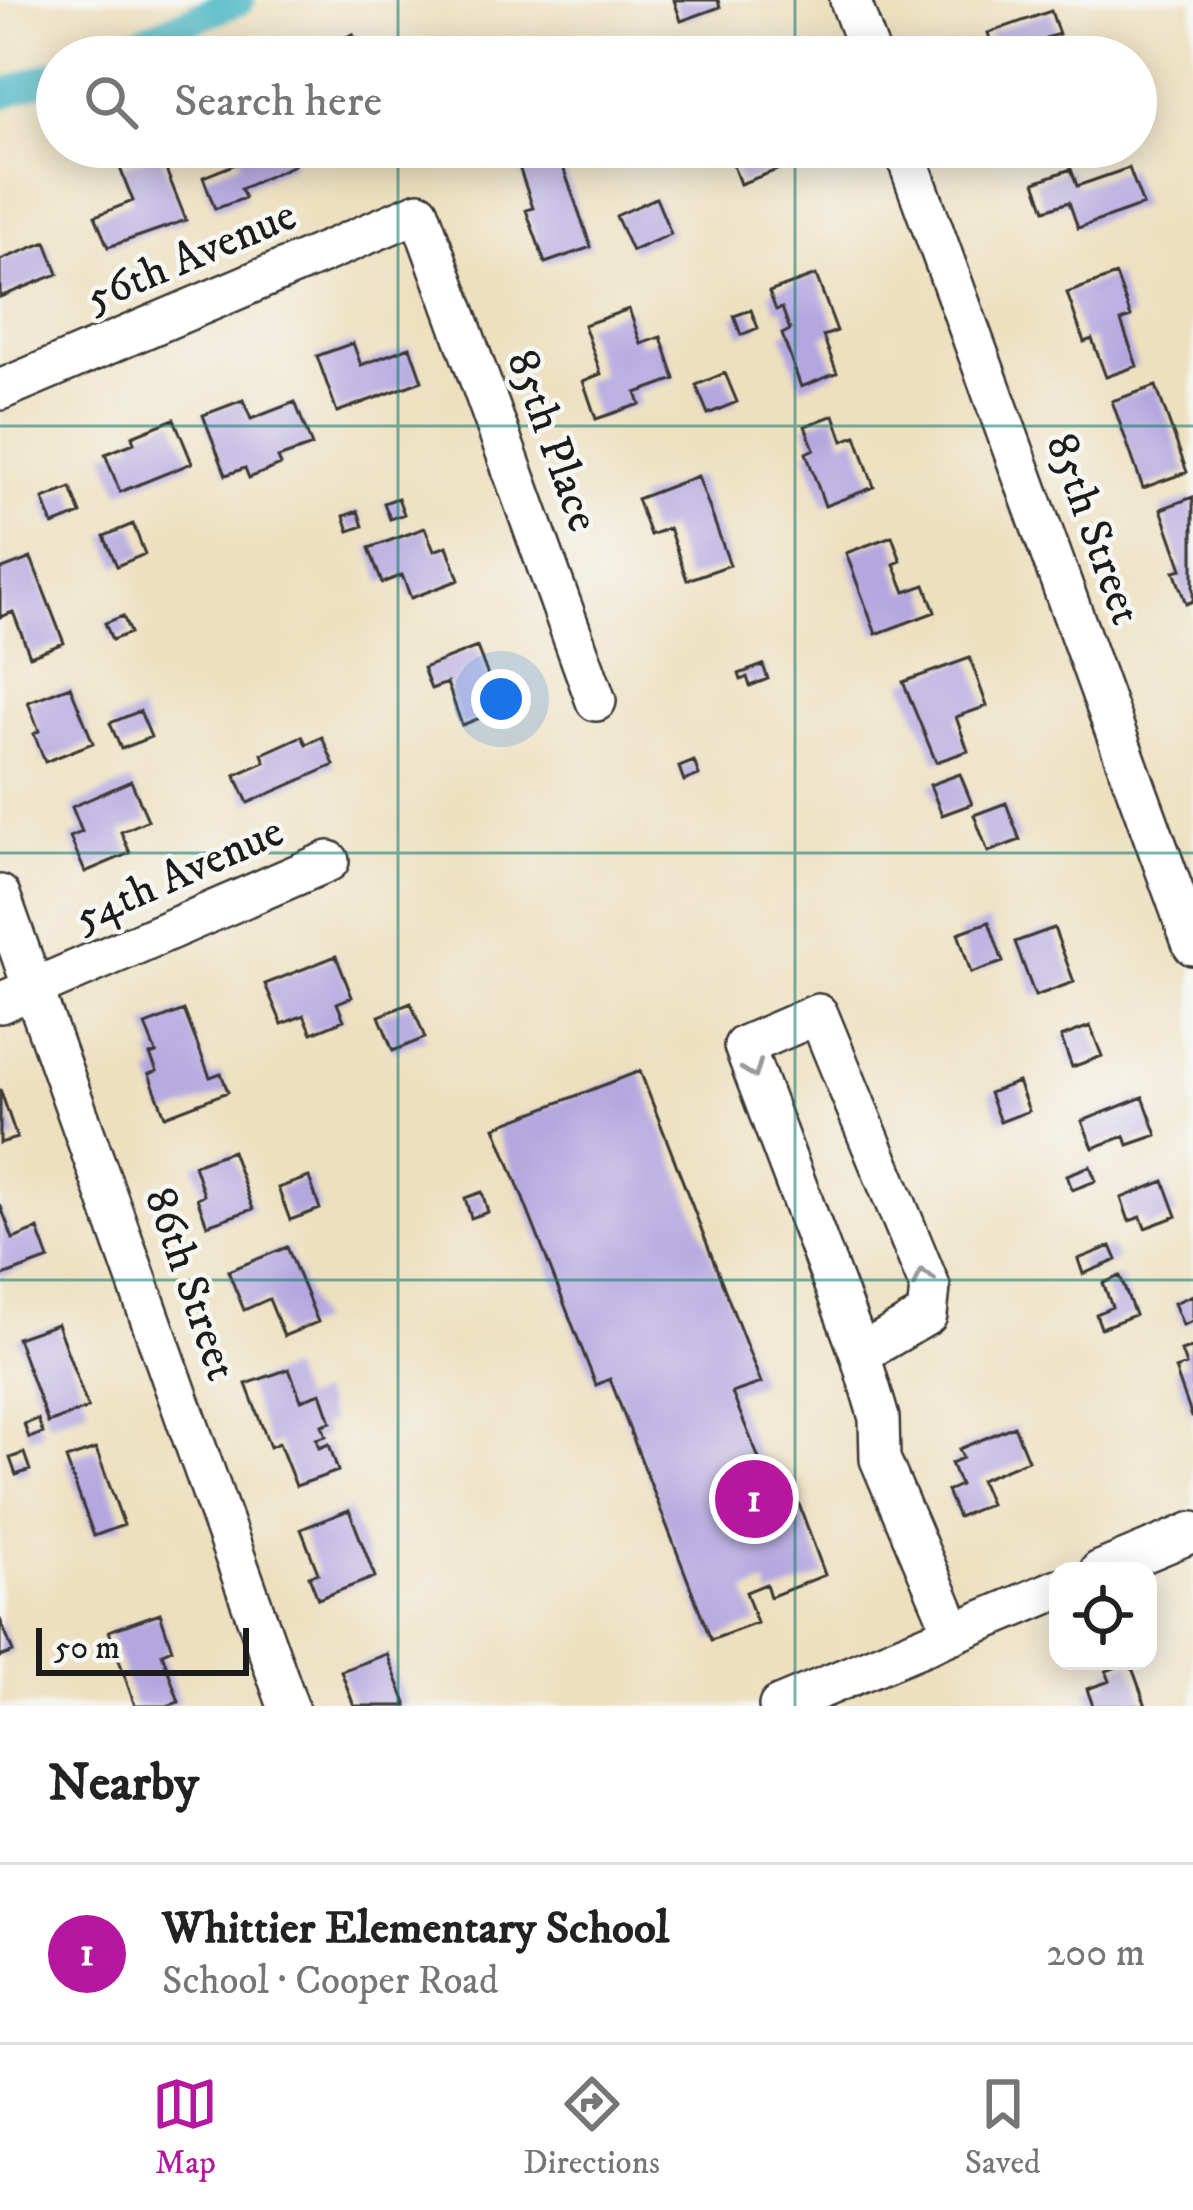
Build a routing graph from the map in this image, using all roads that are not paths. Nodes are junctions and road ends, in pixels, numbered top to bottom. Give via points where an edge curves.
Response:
1 (850, 0) edge
2 (863, 36) edge
3 (911, 168) edge
4 (419, 212) joint
5 (0, 390) edge
6 (596, 701) dead end
7 (329, 861) dead end
8 (0, 895) edge
9 (1193, 945) edge
10 (17, 997) edge
11 (860, 1354) junction
12 (1193, 1532) edge
13 (1121, 1562) edge
14 (1049, 1593) edge
15 (954, 1633) junction
16 (288, 1706) edge
17 (779, 1706) edge

1 - 2 street
3 - 9 street, 85th Street
4 - 5 street, 56th Avenue
4 - 6 street, 85th Place
7 - 10 street, 54th Avenue
8 - 10 street, 86th Street
10 - 16 street, 86th Street
11 -> 11 street via 927,1315 930,1287 818,1014 744,1046
11 - 15 street via 879,1418 880,1459
12 - 13 street
14 - 15 street
15 - 17 street

